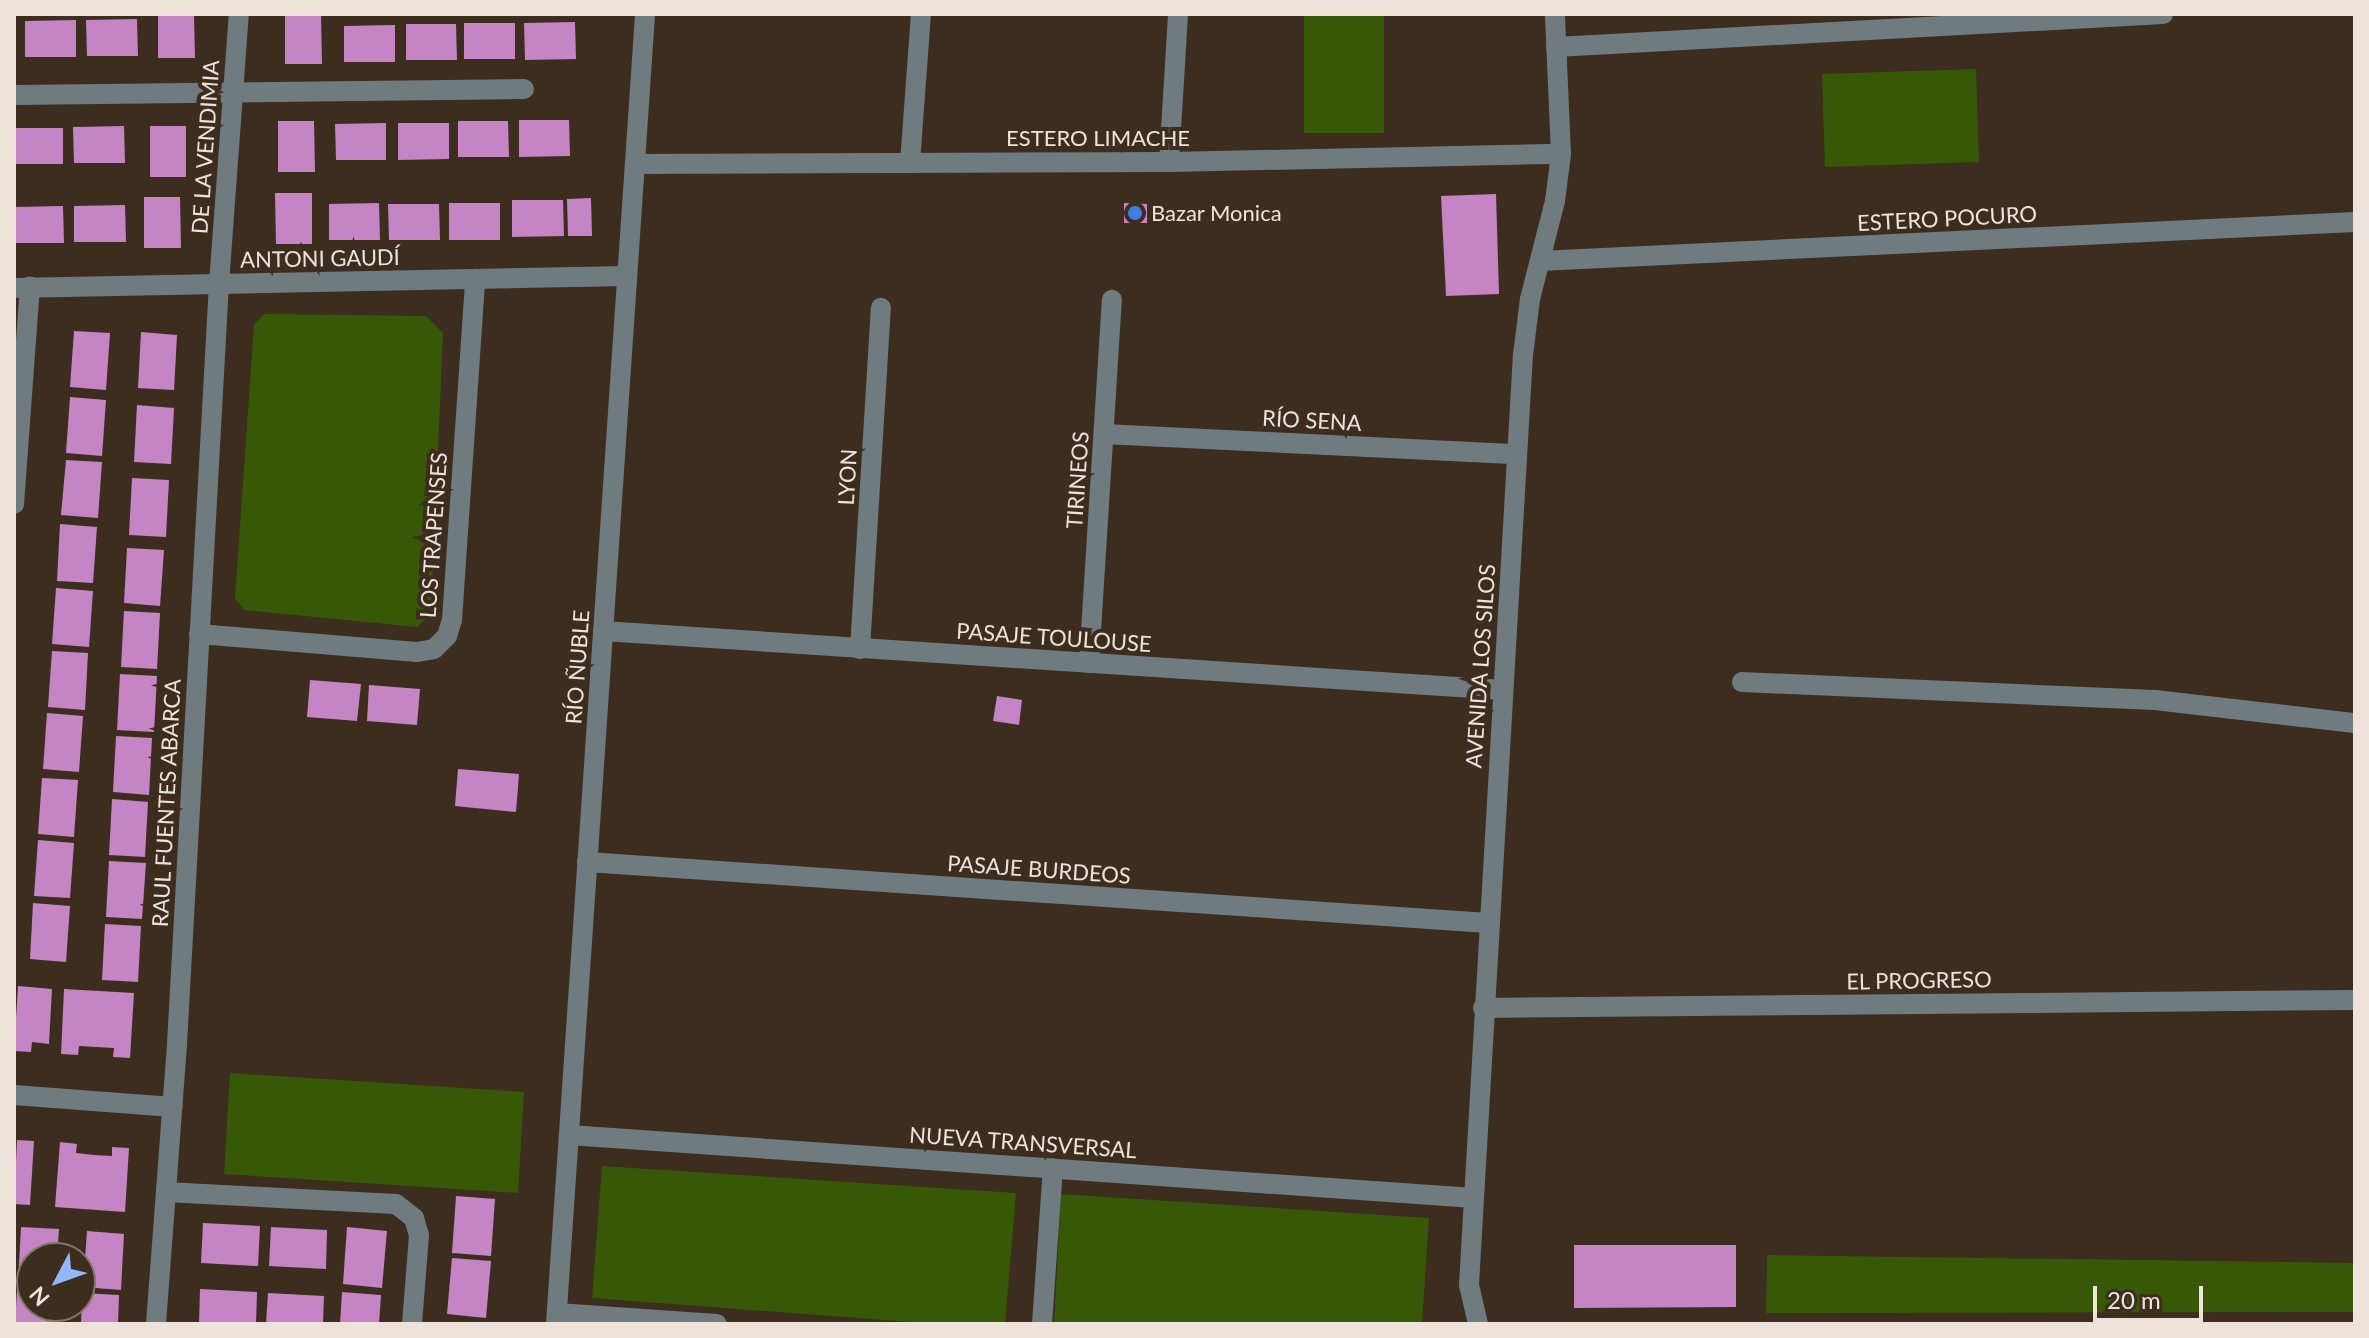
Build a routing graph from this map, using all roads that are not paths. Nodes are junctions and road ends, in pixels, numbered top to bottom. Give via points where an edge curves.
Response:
1 (239, 14) edge
2 (645, 14) edge
3 (921, 14) edge
4 (1178, 14) edge
5 (1555, 14) edge
6 (2163, 14) edge
7 (1556, 47) junction
8 (524, 89) dead end
9 (234, 92) junction
10 (14, 95) edge
11 (1561, 154) junction
12 (1169, 162) junction
13 (910, 163) junction
14 (635, 164) junction
15 (2355, 222) edge
16 (1540, 261) junction
17 (627, 276) junction
18 (475, 279) junction
19 (219, 284) junction
20 (22, 288) edge
21 (1112, 300) dead end
22 (881, 308) dead end
23 (1104, 434) junction
24 (1517, 454) junction
25 (14, 504) edge
26 (603, 631) junction
27 (199, 634) junction
28 (860, 649) junction
29 (1089, 663) junction
30 (1742, 682) dead end
31 (1503, 690) junction
32 (2355, 723) edge
33 (587, 862) junction
34 (1488, 923) junction
35 (2355, 1000) edge
36 (1483, 1008) junction
37 (14, 1095) edge
38 (173, 1107) junction
39 (569, 1135) junction
40 (1053, 1168) junction
41 (166, 1192) junction
42 (1474, 1198) junction
43 (556, 1318) edge
44 (156, 1324) edge
45 (412, 1324) edge
46 (717, 1324) edge
47 (1042, 1324) edge
48 (1478, 1324) edge

1 - 9 street, DE LA VENDIMIA
2 - 14 street, RÍO ÑUBLE
3 - 13 street
4 - 12 street
5 - 7 street, AVENIDA LOS SILOS
6 - 7 street
7 - 11 street, AVENIDA LOS SILOS
8 - 9 street
9 - 10 street
9 - 19 street, DE LA VENDIMIA
11 - 12 street, ESTERO LIMACHE
11 - 16 street, AVENIDA LOS SILOS
12 - 13 street, ESTERO LIMACHE
13 - 14 street, ESTERO LIMACHE
14 - 17 street, RÍO ÑUBLE
15 - 16 street, ESTERO POCURO
16 - 24 street, AVENIDA LOS SILOS via 1526,327
17 - 18 street, ANTONI GAUDÍ
17 - 26 street, RÍO ÑUBLE
18 - 19 street, ANTONI GAUDÍ
18 - 27 street, LOS TRAPENSES via 447,636 434,649 417,652
19 - 20 street, ANTONI GAUDÍ
19 - 27 street, RAUL FUENTES ABARCA
20 - 25 street
21 - 23 street, TIRINEOS
22 - 28 street, LYON
23 - 24 street, RÍO SENA
23 - 29 street, TIRINEOS
24 - 31 street, AVENIDA LOS SILOS
26 - 28 street, PASAJE TOULOUSE
26 - 33 street, RÍO ÑUBLE
27 - 38 street, RAUL FUENTES ABARCA
28 - 29 street, PASAJE TOULOUSE
29 - 31 street, PASAJE TOULOUSE
30 - 32 street via 2155,700
31 - 34 street, AVENIDA LOS SILOS
33 - 34 street, PASAJE BURDEOS
33 - 39 street, RÍO ÑUBLE
34 - 36 street, AVENIDA LOS SILOS
35 - 36 street, EL PROGRESO
36 - 42 street, AVENIDA LOS SILOS
37 - 38 street
38 - 41 street, RAUL FUENTES ABARCA
39 - 40 street, NUEVA TRANSVERSAL
39 - 43 street, RÍO ÑUBLE
40 - 42 street, NUEVA TRANSVERSAL
40 - 47 street
41 - 44 street, RAUL FUENTES ABARCA
41 - 45 street via 396,1204 414,1218 419,1235
42 - 48 street, AVENIDA LOS SILOS via 1469,1285
43 - 46 street

